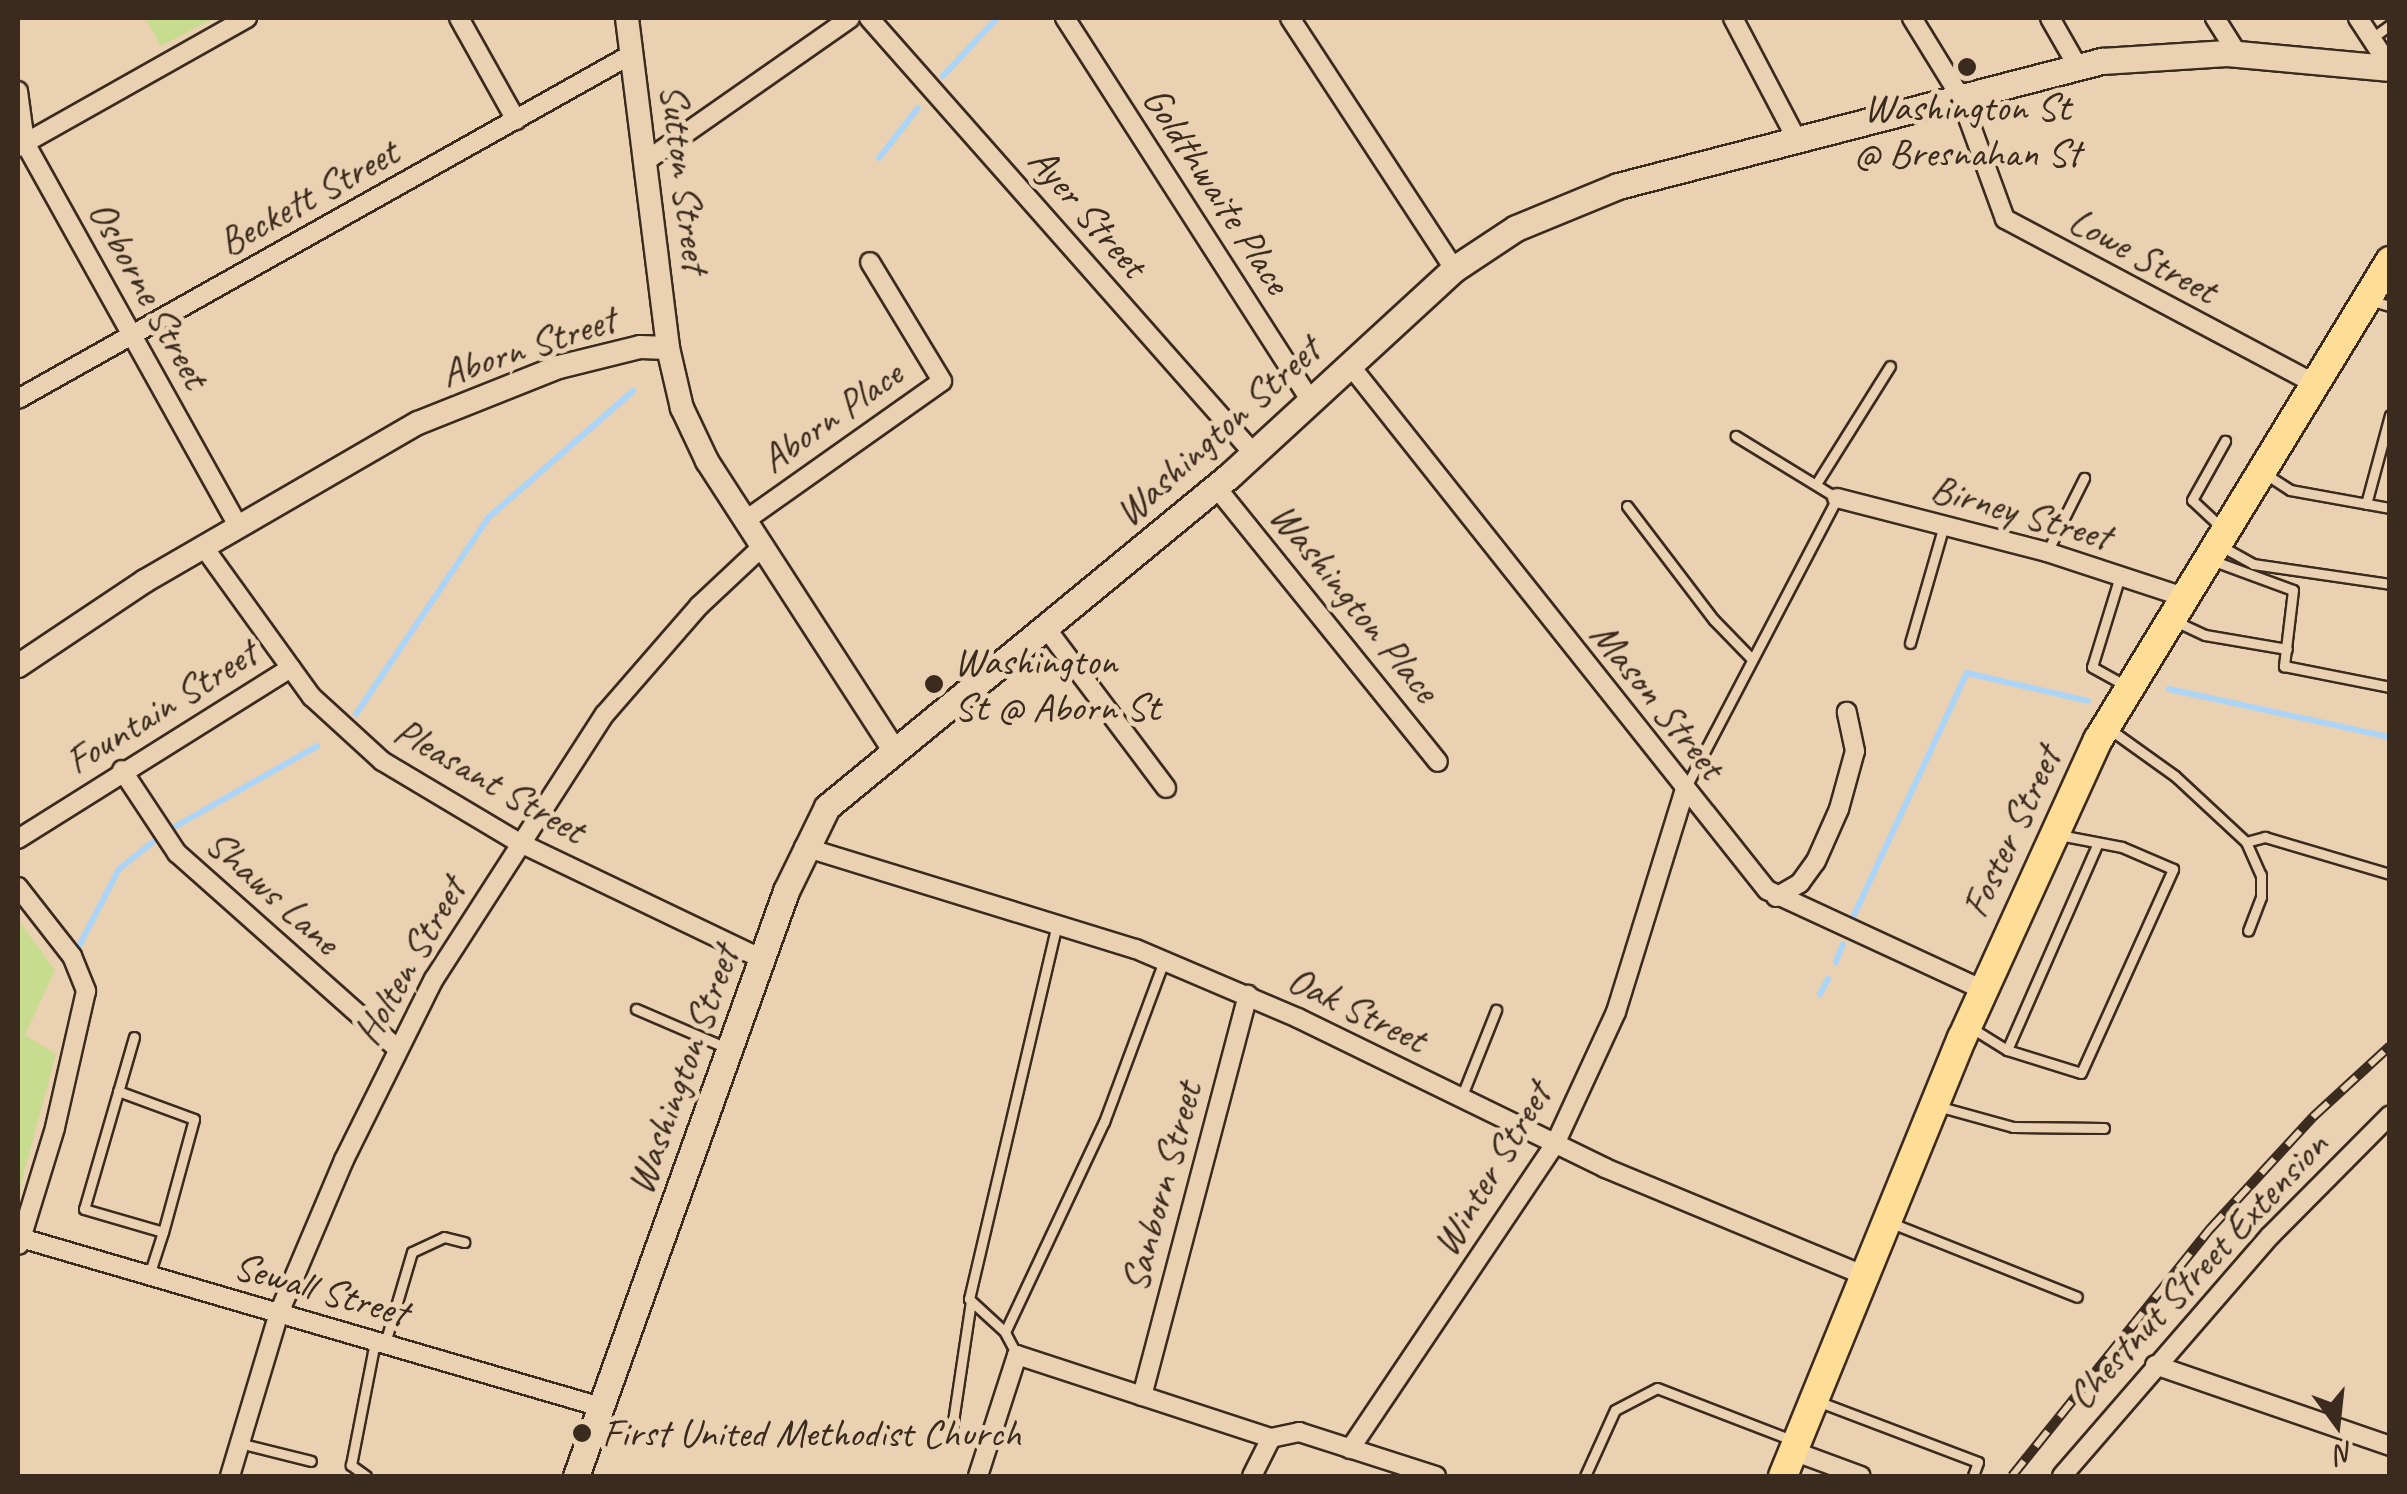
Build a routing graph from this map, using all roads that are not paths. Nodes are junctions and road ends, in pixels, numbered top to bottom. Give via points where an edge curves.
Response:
1 (247, 18) edge
2 (460, 18) edge
3 (627, 18) edge
4 (850, 18) edge
5 (869, 18) edge
6 (1065, 18) edge
7 (1290, 18) edge
8 (1733, 18) edge
9 (1912, 18) edge
10 (2050, 18) edge
11 (2215, 18) edge
12 (2358, 18) edge
13 (2388, 22) edge
14 (2371, 38) junction
15 (632, 54) junction
16 (2238, 54) junction
17 (2078, 66) junction
18 (2390, 68) edge
19 (18, 90) edge
20 (1960, 96) junction
21 (516, 120) junction
22 (1796, 138) junction
23 (21, 145) edge
24 (646, 161) junction
25 (2390, 260) edge
26 (870, 262) dead end
27 (1454, 269) junction
28 (2378, 303) edge
29 (132, 335) junction
30 (668, 348) junction
31 (1348, 364) junction
32 (1890, 366) dead end
33 (2314, 384) junction
34 (18, 399) edge
35 (1310, 400) junction
36 (2390, 415) edge
37 (1736, 436) dead end
38 (2225, 441) dead end
39 (1254, 454) junction
40 (2262, 471) junction
41 (2084, 478) dead end
42 (1816, 484) junction
43 (1216, 486) junction
44 (1837, 498) junction
45 (2366, 504) junction
46 (1627, 506) dead end
47 (2390, 508) edge
48 (746, 520) junction
49 (1944, 525) junction
50 (238, 526) junction
51 (2216, 544) junction
52 (203, 546) junction
53 (763, 546) junction
54 (2047, 552) junction
55 (2120, 576) junction
56 (2390, 584) edge
57 (2177, 608) junction
58 (1046, 628) junction
59 (1910, 643) dead end
60 (2287, 649) junction
61 (1751, 658) junction
62 (18, 666) edge
63 (291, 668) junction
64 (2128, 687) junction
65 (2390, 687) edge
66 (1847, 712) dead end
67 (2106, 726) junction
68 (894, 750) junction
69 (1438, 762) dead end
70 (122, 770) junction
71 (1166, 788) dead end
72 (1684, 789) junction
73 (2052, 834) junction
74 (18, 839) edge
75 (518, 842) junction
76 (2246, 842) junction
77 (2098, 843) junction
78 (804, 847) junction
79 (2390, 874) edge
80 (18, 888) edge
81 (1776, 897) junction
82 (1058, 922) junction
83 (2248, 932) dead end
84 (762, 958) junction
85 (1164, 961) junction
86 (1983, 990) junction
87 (1248, 995) junction
88 (636, 1009) dead end
89 (1496, 1010) dead end
90 (1968, 1025) junction
91 (134, 1038) dead end
92 (397, 1048) junction
93 (730, 1049) junction
94 (2008, 1050) junction
95 (118, 1092) junction
96 (1461, 1098) junction
97 (1934, 1105) junction
98 (2390, 1115) edge
99 (2104, 1128) dead end
100 (1556, 1144) junction
101 (1886, 1222) junction
102 (163, 1232) junction
103 (464, 1242) dead end
104 (19, 1244) edge
105 (149, 1275) junction
106 (1864, 1275) junction
107 (2077, 1297) dead end
108 (971, 1301) junction
109 (279, 1313) junction
110 (1005, 1332) junction
111 (380, 1342) junction
112 (1017, 1356) junction
113 (2155, 1366) junction
114 (1142, 1396) junction
115 (1812, 1400) junction
116 (602, 1407) junction
117 (952, 1428) dead end
118 (1270, 1438) junction
119 (239, 1444) junction
120 (2390, 1446) edge
121 (1350, 1449) junction
122 (1791, 1457) edge
123 (310, 1461) dead end
124 (230, 1476) edge
125 (366, 1476) edge
126 (576, 1476) edge
127 (978, 1476) edge
128 (1252, 1476) edge
129 (1436, 1476) edge
130 (1585, 1476) edge
131 (1861, 1476) edge
132 (1973, 1476) edge
133 (2062, 1476) edge

1 - 23 street
2 - 21 street
3 - 15 street, Sutton Street
4 - 24 street
5 - 39 street, Ayer Street
6 - 35 street, Goldthwaite Place
7 - 27 street
8 - 22 street
9 - 20 street, Lowe Street
10 - 17 street
11 - 16 street
12 - 14 street
13 - 14 lane
14 - 18 street
15 - 21 street, Beckett Street
15 - 24 street, Sutton Street
16 - 17 main road, Washington Street via 2150,54
16 - 18 main road, Washington Street
17 - 20 main road, Washington Street
19 - 23 street, Osborne Street
20 - 22 main road, Washington Street
20 - 33 street, Lowe Street via 2005,218
21 - 29 street, Beckett Street
22 - 27 main road, Washington Street via 1594,194 1516,228
23 - 29 street, Osborne Street
24 - 30 street, Sutton Street
25 - 28 main road, Foster Street
26 - 48 street, Aborn Place via 942,380
27 - 31 main road, Washington Street
28 - 33 main road, Foster Street
29 - 34 street, Beckett Street
29 - 50 street, Osborne Street
30 - 48 street, Aborn Street via 690,430
30 - 50 street, Aborn Street via 606,354 506,386 366,449
31 - 35 main road, Washington Street
31 - 72 street, Mason Street
32 - 42 lane
33 - 40 main road, Foster Street
35 - 39 main road, Washington Street
36 - 45 lane
37 - 42 lane
38 - 51 lane via 2192,500
39 - 43 main road, Washington Street
40 - 45 lane via 2290,490
40 - 51 main road, Foster Street
41 - 54 lane
42 - 44 lane
43 - 58 main road, Washington Street
43 - 69 street, Washington Place
44 - 49 street, Birney Street
44 - 61 lane
45 - 47 lane
46 - 61 lane
48 - 53 street, Aborn Street
49 - 54 street, Birney Street
49 - 59 lane
50 - 52 street, Aborn Street
51 - 56 lane via 2254,564
51 - 57 main road, Foster Street
51 - 60 lane via 2293,590
52 - 62 street, Aborn Street
52 - 63 street, Pleasant Street
53 - 68 street, Aborn Street
53 - 75 street, Holten Street via 634,677
54 - 55 street, Birney Street
55 - 57 street, Birney Street
55 - 64 lane via 2092,667
57 - 60 lane via 2205,635
57 - 64 main road, Foster Street
58 - 68 main road, Washington Street
58 - 71 street
60 - 65 lane via 2284,666
61 - 72 lane
63 - 70 street, Fountain Street
63 - 75 street, Pleasant Street via 359,744
64 - 67 main road, Foster Street
66 - 81 street via 1853,768 1839,808 1808,872
67 - 73 main road, Foster Street
67 - 76 lane
68 - 78 main road, Washington Street via 827,807
70 - 74 street, Fountain Street
70 - 92 street, Shaws Lane via 177,853
72 - 81 street, Mason Street
72 - 100 street, Winter Street via 1616,1012
73 - 77 lane
73 - 86 main road, Foster Street
75 - 84 street, Pleasant Street
75 - 92 street, Holten Street
76 - 79 lane via 2265,838
76 - 83 lane via 2261,886
77 - 94 lane
77 - 94 lane via 2173,870 2080,1073
78 - 82 street, Oak Street
78 - 84 main road, Washington Street
80 - 104 street via 72,956 86,992
81 - 86 street, Mason Street
82 - 85 street, Oak Street
82 - 108 lane
84 - 93 main road, Washington Street
85 - 87 street, Oak Street
85 - 110 lane via 1104,1122
86 - 90 main road, Foster Street
87 - 96 street, Oak Street
87 - 114 street, Sanborn Street
88 - 93 lane
89 - 96 lane
90 - 94 lane
90 - 97 main road, Foster Street
91 - 95 lane
92 - 109 street, Holten Street
93 - 116 main road, Washington Street
95 - 102 lane via 194,1119
95 - 102 lane via 84,1209
96 - 100 street, Oak Street
97 - 99 lane via 2013,1126
97 - 101 main road, Foster Street
98 - 113 street, Chestnut Street Extension
100 - 106 street, Oak Street
100 - 121 street, Winter Street
101 - 106 main road, Foster Street
101 - 107 lane
102 - 105 lane
103 - 111 lane via 444,1237 412,1252
104 - 105 street, Sewall Street
105 - 109 street, Sewall Street
106 - 115 main road, Foster Street
108 - 110 lane
108 - 117 lane
109 - 111 street, Sewall Street
109 - 119 street, Holten Street
110 - 112 lane
111 - 116 street, Sewall Street
111 - 125 lane via 352,1464
112 - 114 street
112 - 127 street
113 - 120 street
113 - 133 street, Chestnut Street Extension
114 - 118 street
115 - 122 main road, Foster Street
115 - 132 lane via 1978,1462
116 - 126 main road, Washington Street
118 - 121 street via 1300,1432
118 - 128 street
119 - 123 lane
119 - 124 street, Holten Street
121 - 129 street
122 - 130 lane via 1657,1388 1615,1410
122 - 131 street

